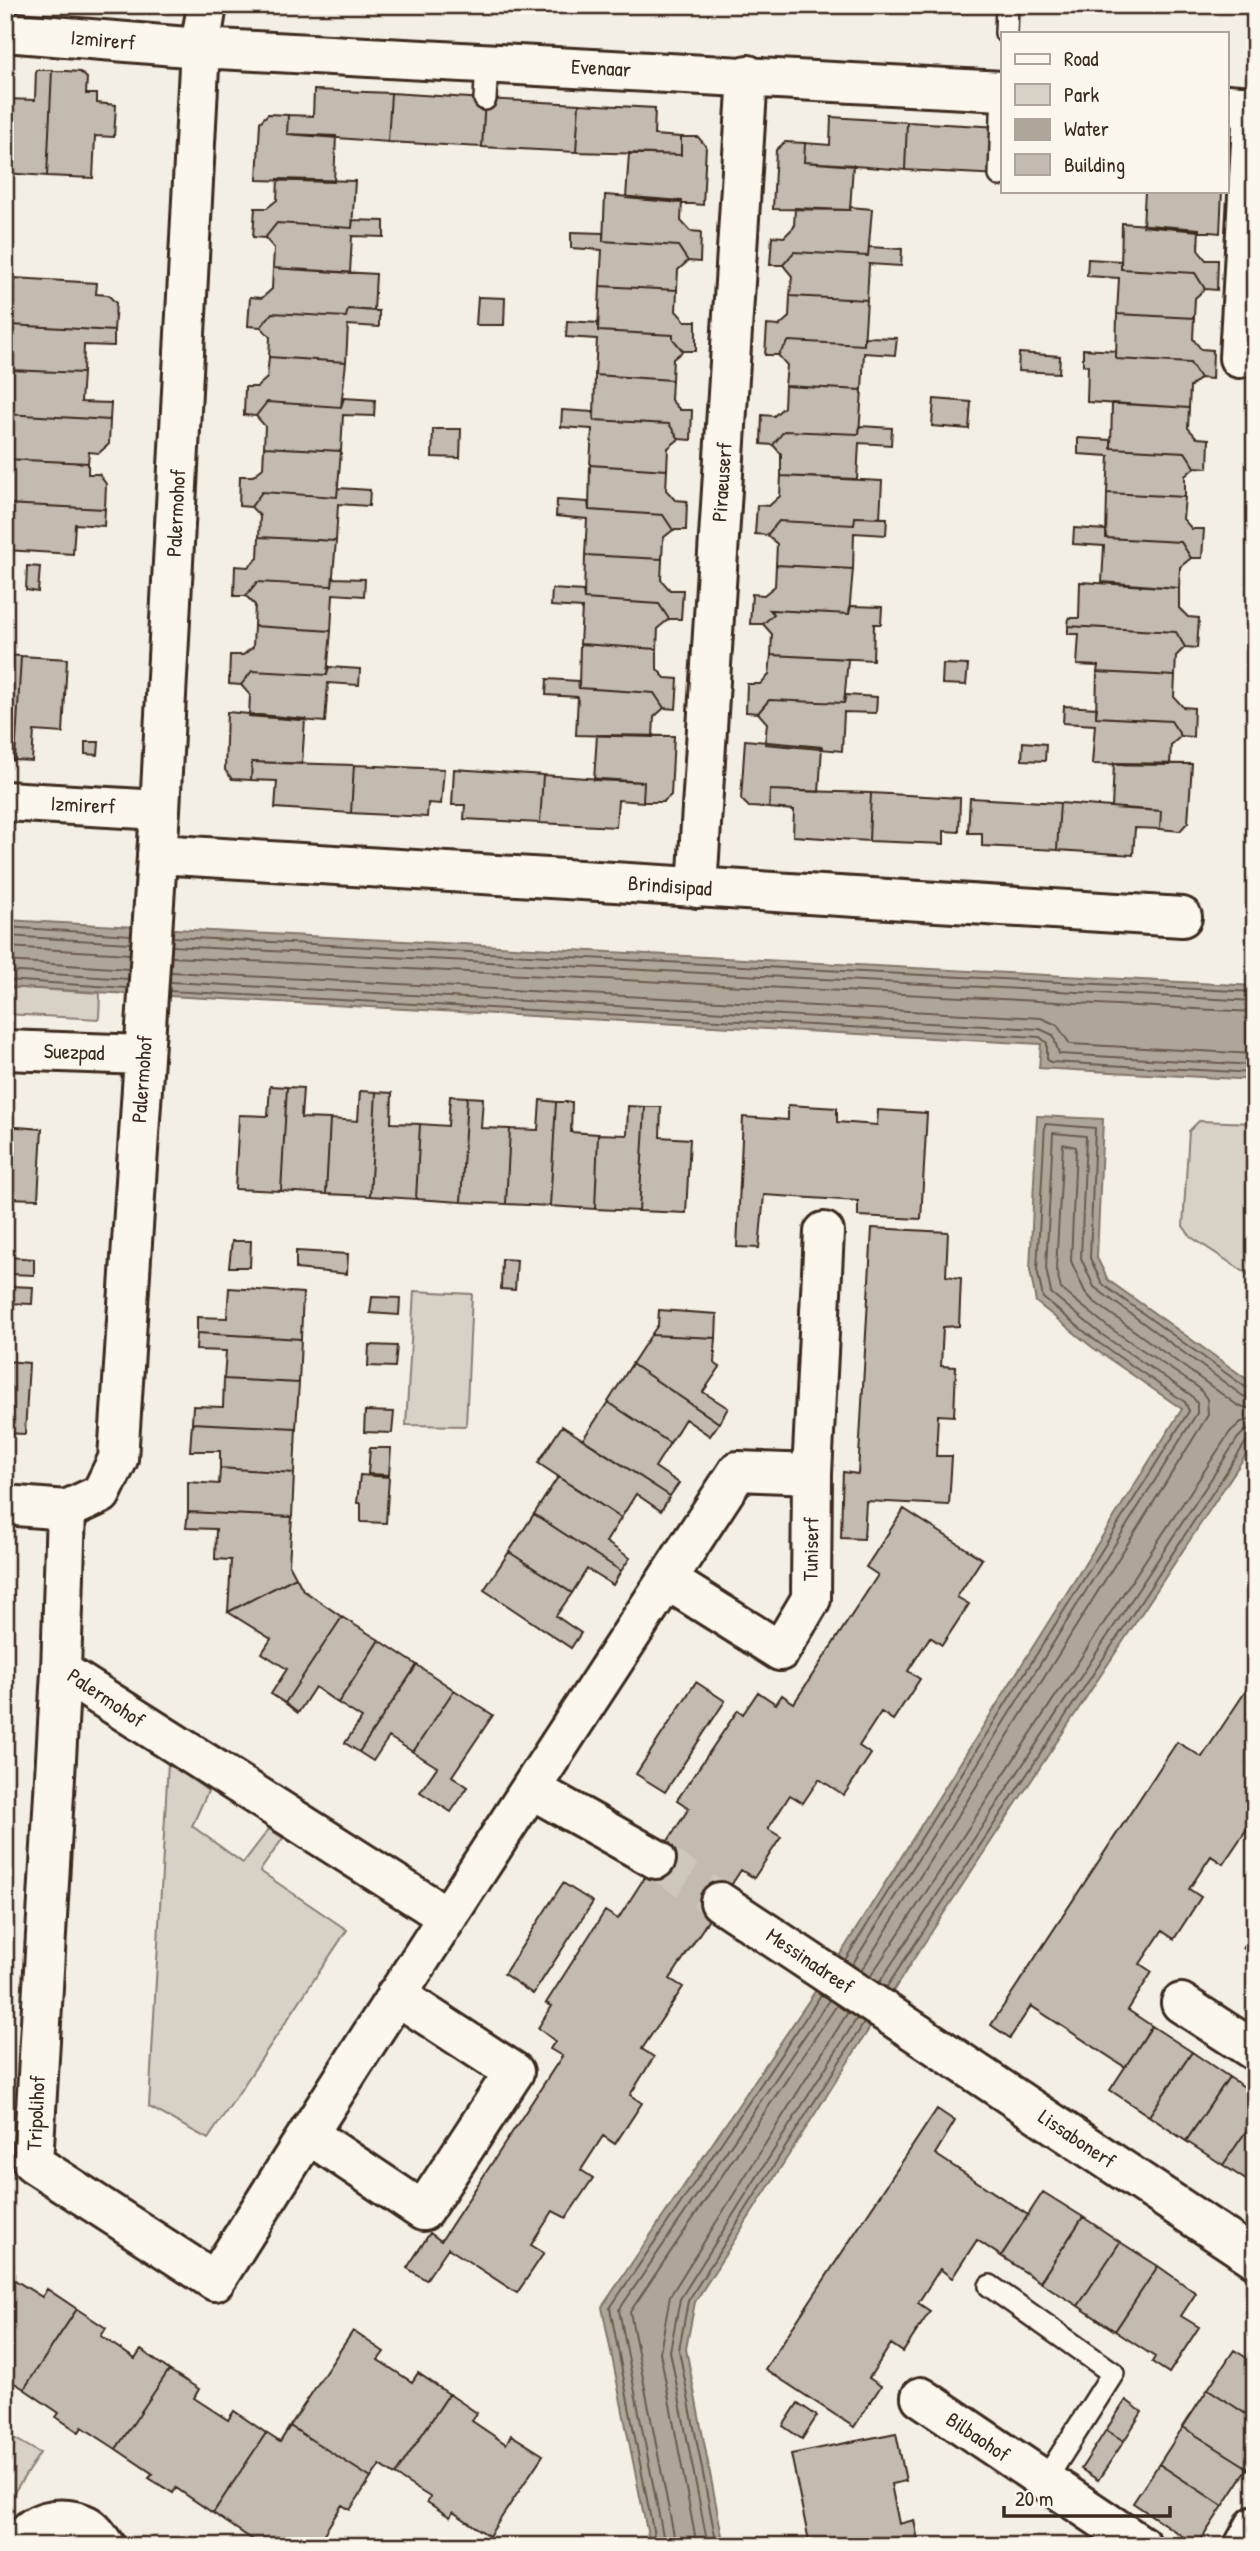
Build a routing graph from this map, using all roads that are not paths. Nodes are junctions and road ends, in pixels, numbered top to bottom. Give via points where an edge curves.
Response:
1 (207, 5) edge
2 (1007, 5) edge
3 (5, 32) edge
4 (1006, 32) edge
5 (200, 48) junction
6 (748, 75) junction
7 (1001, 90) edge
8 (1240, 105) edge
9 (1001, 147) edge
10 (1000, 175) dead end
11 (1239, 358) dead end
12 (5, 801) edge
13 (160, 810) junction
14 (157, 854) junction
15 (697, 888) junction
16 (1182, 917) dead end
17 (144, 1039) junction
18 (5, 1049) edge
19 (824, 1232) dead end
20 (812, 1474) junction
21 (5, 1506) edge
22 (66, 1510) junction
23 (667, 1580) junction
24 (61, 1671) junction
25 (533, 1790) junction
26 (656, 1859) tunnel mouth
27 (720, 1902) tunnel mouth
28 (446, 1916) junction
29 (396, 1995) junction
30 (1181, 2003) dead end
31 (899, 2021) joint
32 (1255, 2051) edge
33 (308, 2134) junction
34 (1255, 2258) edge
35 (990, 2286) dead end
36 (920, 2397) dead end
37 (1044, 2482) junction
38 (1255, 2526) edge
39 (19, 2546) edge
40 (105, 2546) edge
41 (1142, 2546) edge
42 (1244, 2546) edge

1 - 5 street, Palermohof
2 - 4 lane
3 - 5 street, Izmirerf
5 - 6 street, Evenaar via 486,80
5 - 13 street, Palermohof
6 - 7 street, Evenaar
6 - 15 street, Piraeuserf
8 - 11 street
9 - 10 lane
12 - 13 street, Izmirerf
13 - 14 street, Palermohof
14 - 15 street, Brindisipad
14 - 17 street, Palermohof
15 - 16 street, Brindisipad
17 - 18 street, Suezpad
17 - 22 street, Palermohof via 118,1459 102,1494
19 - 20 street, Tuniserf
20 - 23 street via 738,1471
20 - 23 street, Tuniserf via 811,1599 780,1651
21 - 22 street
22 - 24 street, Palermohof
23 - 25 street
24 - 28 street, Palermohof
24 - 33 street, Tripolihof via 33,2163 215,2281
25 - 26 street
25 - 28 street, Tripolihof
27 - 31 street, Messinadreef
28 - 29 street, Tripolihof
29 - 33 street, Tripolihof
29 - 33 street via 514,2072 423,2211
30 - 32 street
31 - 34 street, Lissabonerf
35 - 37 lane via 1113,2373
36 - 37 street, Bilbaohof
37 - 41 street, Bilbaohof
38 - 42 street
39 - 40 street via 40,2523 64,2518 89,2526

